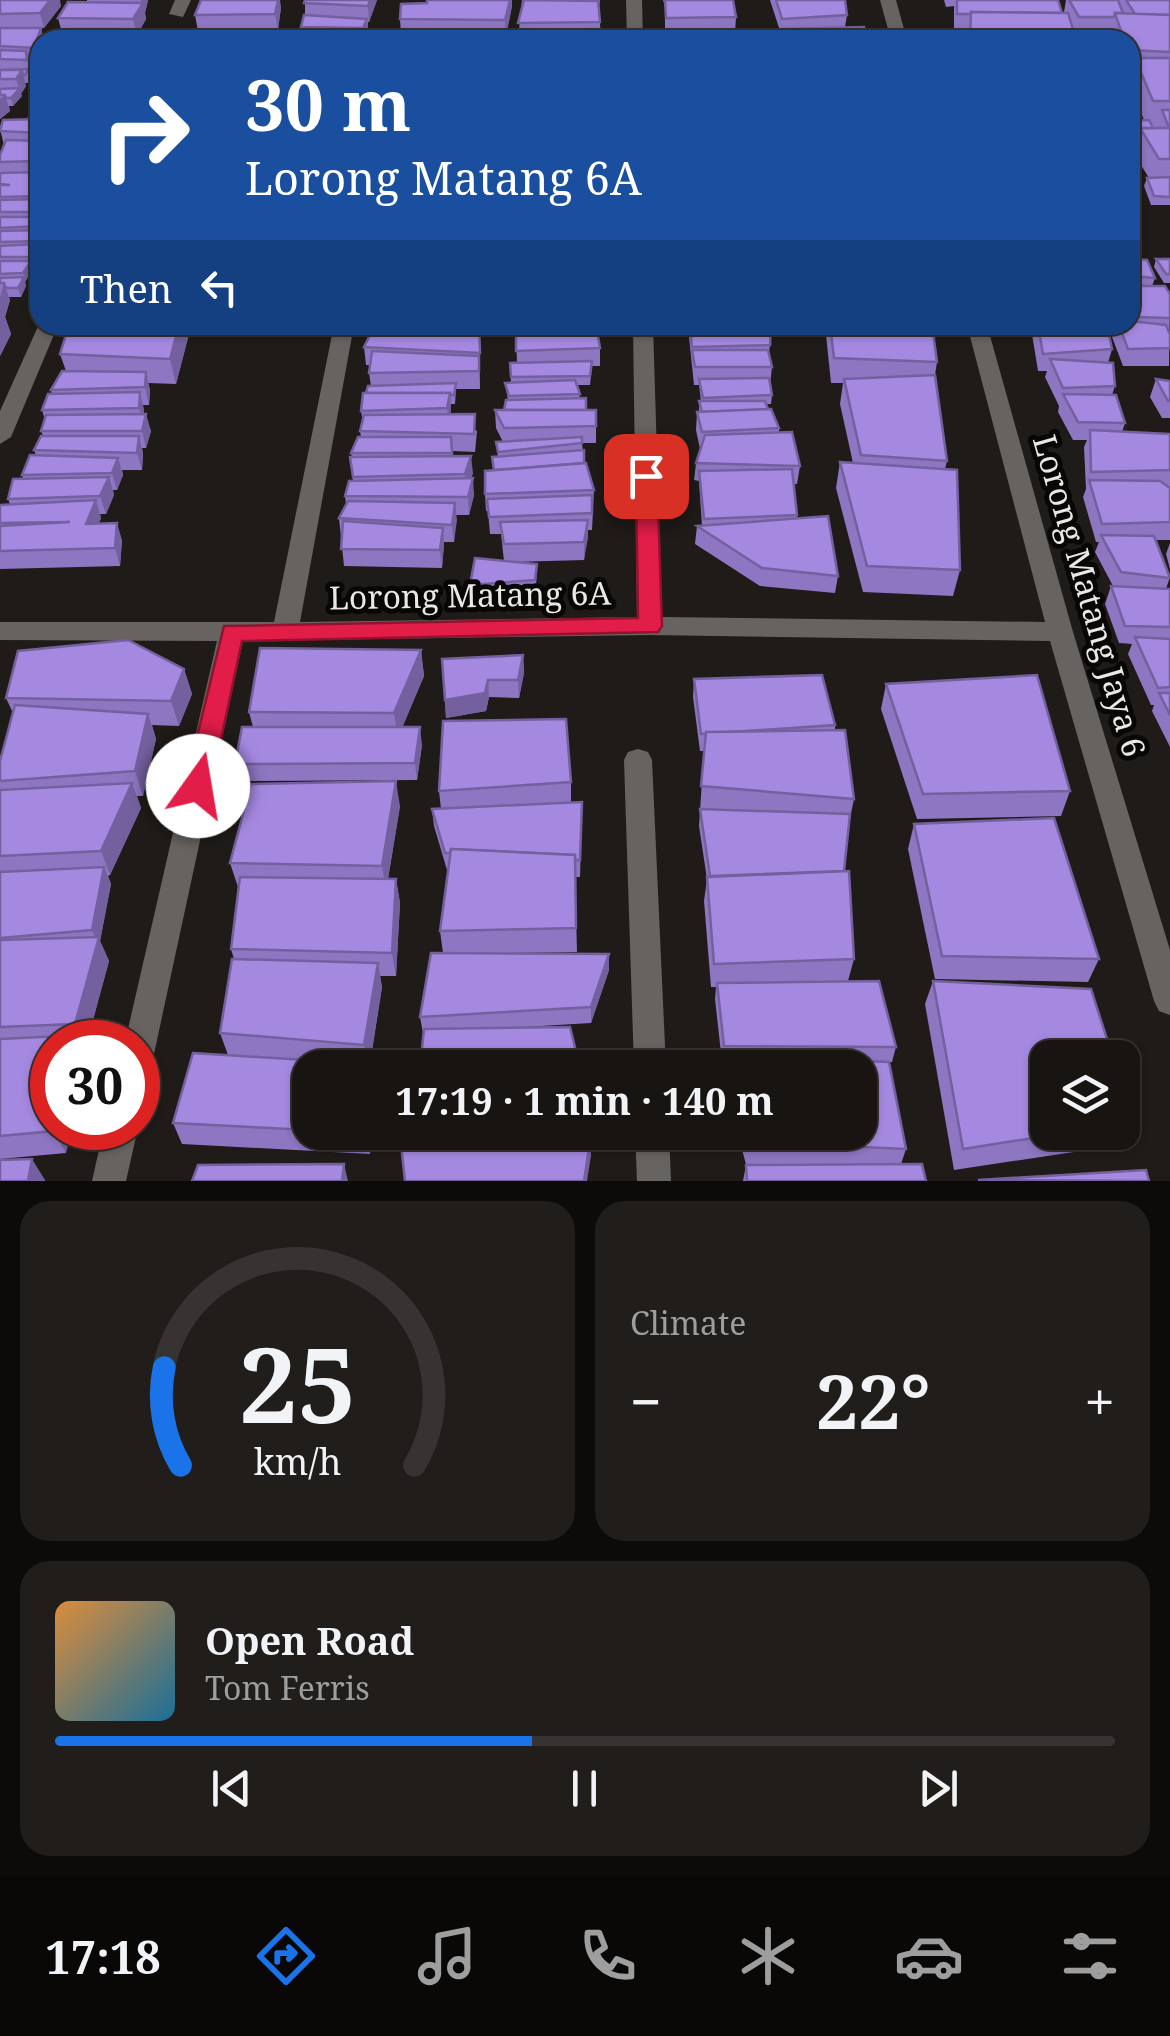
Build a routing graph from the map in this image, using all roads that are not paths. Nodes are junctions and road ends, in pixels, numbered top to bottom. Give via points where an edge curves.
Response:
1 (634, 0) edge
2 (888, 0) edge
3 (635, 30) edge
4 (896, 30) edge
5 (0, 38) edge
6 (30, 39) edge
7 (44, 335) edge
8 (342, 335) edge
9 (642, 335) edge
10 (980, 335) edge
11 (0, 437) edge
12 (650, 626) junction
13 (0, 631) edge
14 (286, 631) junction
15 (232, 632) junction
16 (1060, 632) junction
17 (638, 760) dead end
18 (1170, 1001) edge
19 (146, 1020) edge
20 (649, 1050) edge
21 (116, 1150) edge
22 (653, 1150) edge
23 (109, 1181) edge
24 (654, 1181) edge

1 - 3 street
2 - 4 street
5 - 6 street
7 - 11 street
8 - 14 street
9 - 12 street
10 - 16 street, Lorong Matang Jaya 6
12 - 14 street, Lorong Matang 6A
12 - 16 street, Lorong Matang 6A
13 - 15 street, Lorong Matang 6A
14 - 15 street, Lorong Matang 6A
15 - 19 street
16 - 18 street, Lorong Matang Jaya 6
17 - 20 street
21 - 23 street
22 - 24 street

